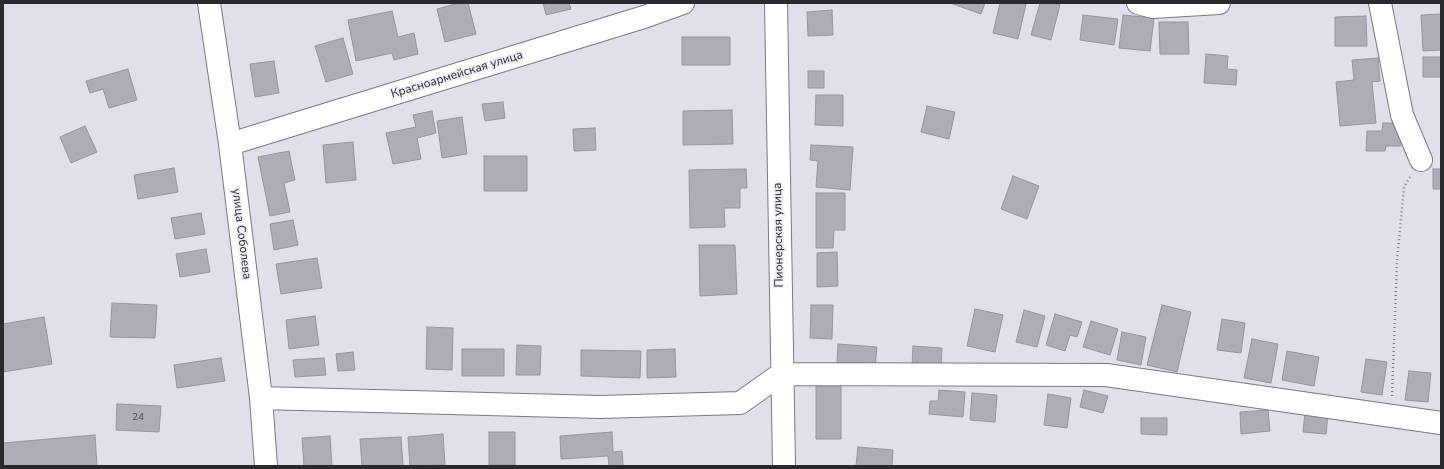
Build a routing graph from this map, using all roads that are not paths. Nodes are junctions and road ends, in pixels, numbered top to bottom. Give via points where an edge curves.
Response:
1 (209, 3) edge
2 (682, 3) edge
3 (776, 3) edge
4 (1138, 3) edge
5 (1219, 3) edge
6 (1380, 3) edge
7 (230, 144) junction
8 (1421, 160) road end
9 (781, 374) junction
10 (261, 398) junction
11 (1441, 423) edge
12 (266, 466) edge
13 (784, 466) edge

1 - 7 street, улица Соболева
2 - 7 street, Красноармейская улица via 644,17
3 - 9 street, Пионерская улица
4 - 5 street via 1153,6
6 - 8 street via 1402,115
7 - 10 street, улица Соболева
9 - 10 street via 740,403 600,407
9 - 11 street via 1106,375
9 - 13 street, Пионерская улица
10 - 12 street, улица Соболева

